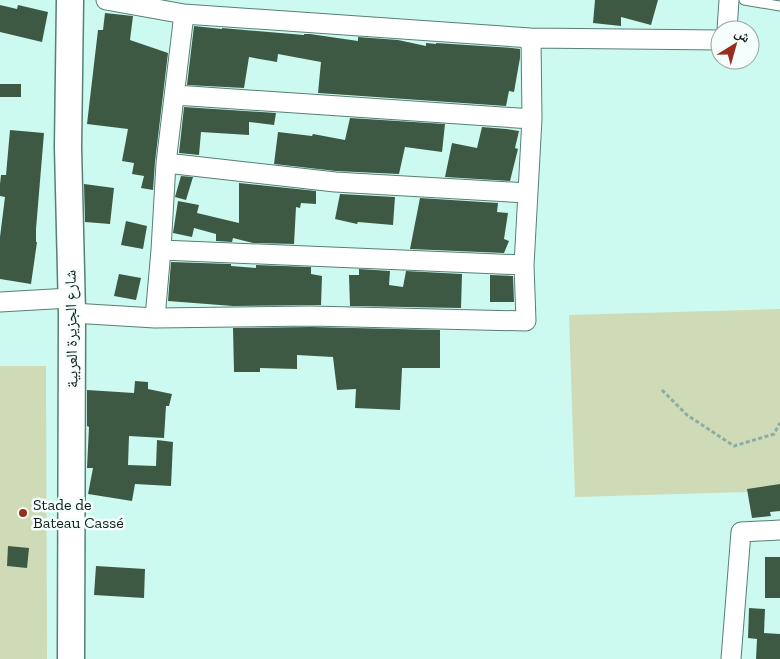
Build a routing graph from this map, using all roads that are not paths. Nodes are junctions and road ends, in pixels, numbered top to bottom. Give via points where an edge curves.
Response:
1 (70, 0) edge
2 (106, 0) edge
3 (730, 0) edge
4 (744, 0) edge
5 (780, 6) edge
6 (184, 14) junction
7 (728, 20) edge
8 (531, 38) junction
9 (710, 40) edge
10 (175, 95) junction
11 (532, 119) junction
12 (166, 164) junction
13 (528, 194) junction
14 (161, 250) junction
15 (524, 265) junction
16 (0, 302) edge
17 (71, 305) junction
18 (155, 318) junction
19 (780, 530) edge
20 (72, 659) edge
21 (732, 659) edge

1 - 17 street, شارع الجزيرة العربية
2 - 6 street
3 - 7 street
4 - 5 lane
6 - 8 street
6 - 10 street
8 - 9 street
8 - 11 street
10 - 11 street
10 - 12 street
11 - 13 street
12 - 13 street via 335,182
12 - 14 street
13 - 15 street
14 - 15 street
14 - 18 street
15 - 18 street via 526,321 310,316
16 - 17 street
17 - 18 street
17 - 20 street, شارع الجزيرة العربية
19 - 21 street via 741,532

